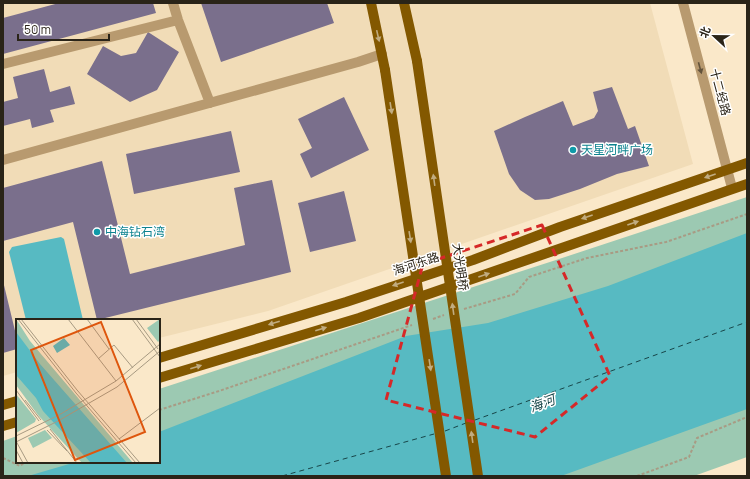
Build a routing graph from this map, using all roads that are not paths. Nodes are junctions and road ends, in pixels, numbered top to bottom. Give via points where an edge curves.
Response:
1 (173, 3) edge
2 (371, 3) edge
3 (404, 3) edge
4 (683, 3) edge
5 (178, 20) junction
6 (382, 54) junction
7 (3, 64) edge
8 (210, 103) junction
9 (3, 160) edge
10 (747, 164) edge
11 (728, 170) junction
12 (747, 184) edge
13 (732, 188) junction
14 (160, 358) edge
15 (160, 378) edge
16 (16, 401) edge
17 (3, 405) edge
18 (16, 422) edge
19 (3, 426) edge
20 (446, 476) edge
21 (478, 476) edge

1 - 5 street
2 -> 6 main road
21 -> 3 main road, 大光明桥, bridge via 417,61
4 -> 11 street, 十二经路
5 - 7 street
5 - 8 street
6 - 8 street
6 -> 20 main road, bridge
8 - 9 street
10 - 11 main road, 海河东路
11 - 13 street, 十二经路
11 -> 14 main road, 海河东路 via 346,302
12 - 13 main road
15 -> 13 main road via 359,318
16 - 17 main road
18 - 19 main road

